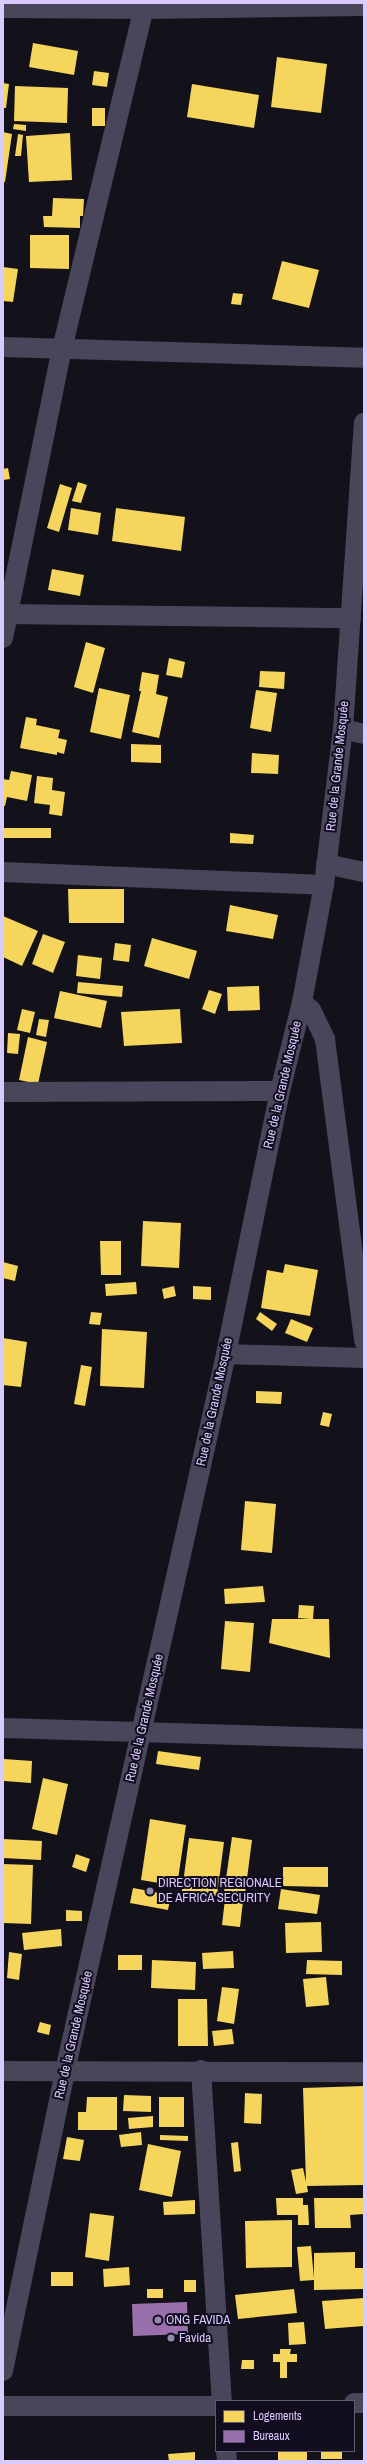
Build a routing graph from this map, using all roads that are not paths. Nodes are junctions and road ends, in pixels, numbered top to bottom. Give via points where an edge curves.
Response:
1 (145, 6) edge
2 (364, 6) edge
3 (3, 8) edge
4 (3, 347) edge
5 (62, 349) junction
6 (364, 358) edge
7 (364, 424) edge
8 (360, 538) edge
9 (5, 614) edge
10 (351, 618) junction
11 (3, 638) edge
12 (343, 729) junction
13 (364, 734) edge
14 (326, 864) junction
15 (3, 872) edge
16 (364, 872) edge
17 (324, 885) junction
18 (302, 1002) junction
19 (280, 1091) junction
20 (3, 1092) edge
21 (364, 1341) edge
22 (226, 1354) junction
23 (364, 1358) edge
24 (3, 1728) edge
25 (142, 1732) junction
26 (364, 1739) edge
27 (201, 2070) junction
28 (3, 2071) edge
29 (65, 2071) junction
30 (364, 2072) edge
31 (3, 2371) edge
32 (222, 2400) edge
33 (3, 2406) edge
34 (215, 2406) edge

1 - 2 street
1 - 3 street
1 - 5 street
4 - 5 street
5 - 6 street
5 - 9 street
7 - 8 street, Rue de la Grande Mosquée
8 - 10 street, Rue de la Grande Mosquée
9 - 10 street
9 - 11 street
10 - 12 street, Rue de la Grande Mosquée
12 - 13 street
12 - 14 street, Rue de la Grande Mosquée
14 - 16 street
14 - 17 street, Rue de la Grande Mosquée
15 - 17 street
17 - 18 street, Rue de la Grande Mosquée
18 - 19 street, Rue de la Grande Mosquée
18 - 21 street via 311,1010 324,1039
19 - 20 street
19 - 22 street, Rue de la Grande Mosquée
22 - 23 street
22 - 25 street, Rue de la Grande Mosquée
24 - 25 street
25 - 26 street
25 - 29 street, Rue de la Grande Mosquée
27 - 29 street
27 - 30 street
27 - 32 street
28 - 29 street
29 - 31 street, Rue de la Grande Mosquée
33 - 34 street

